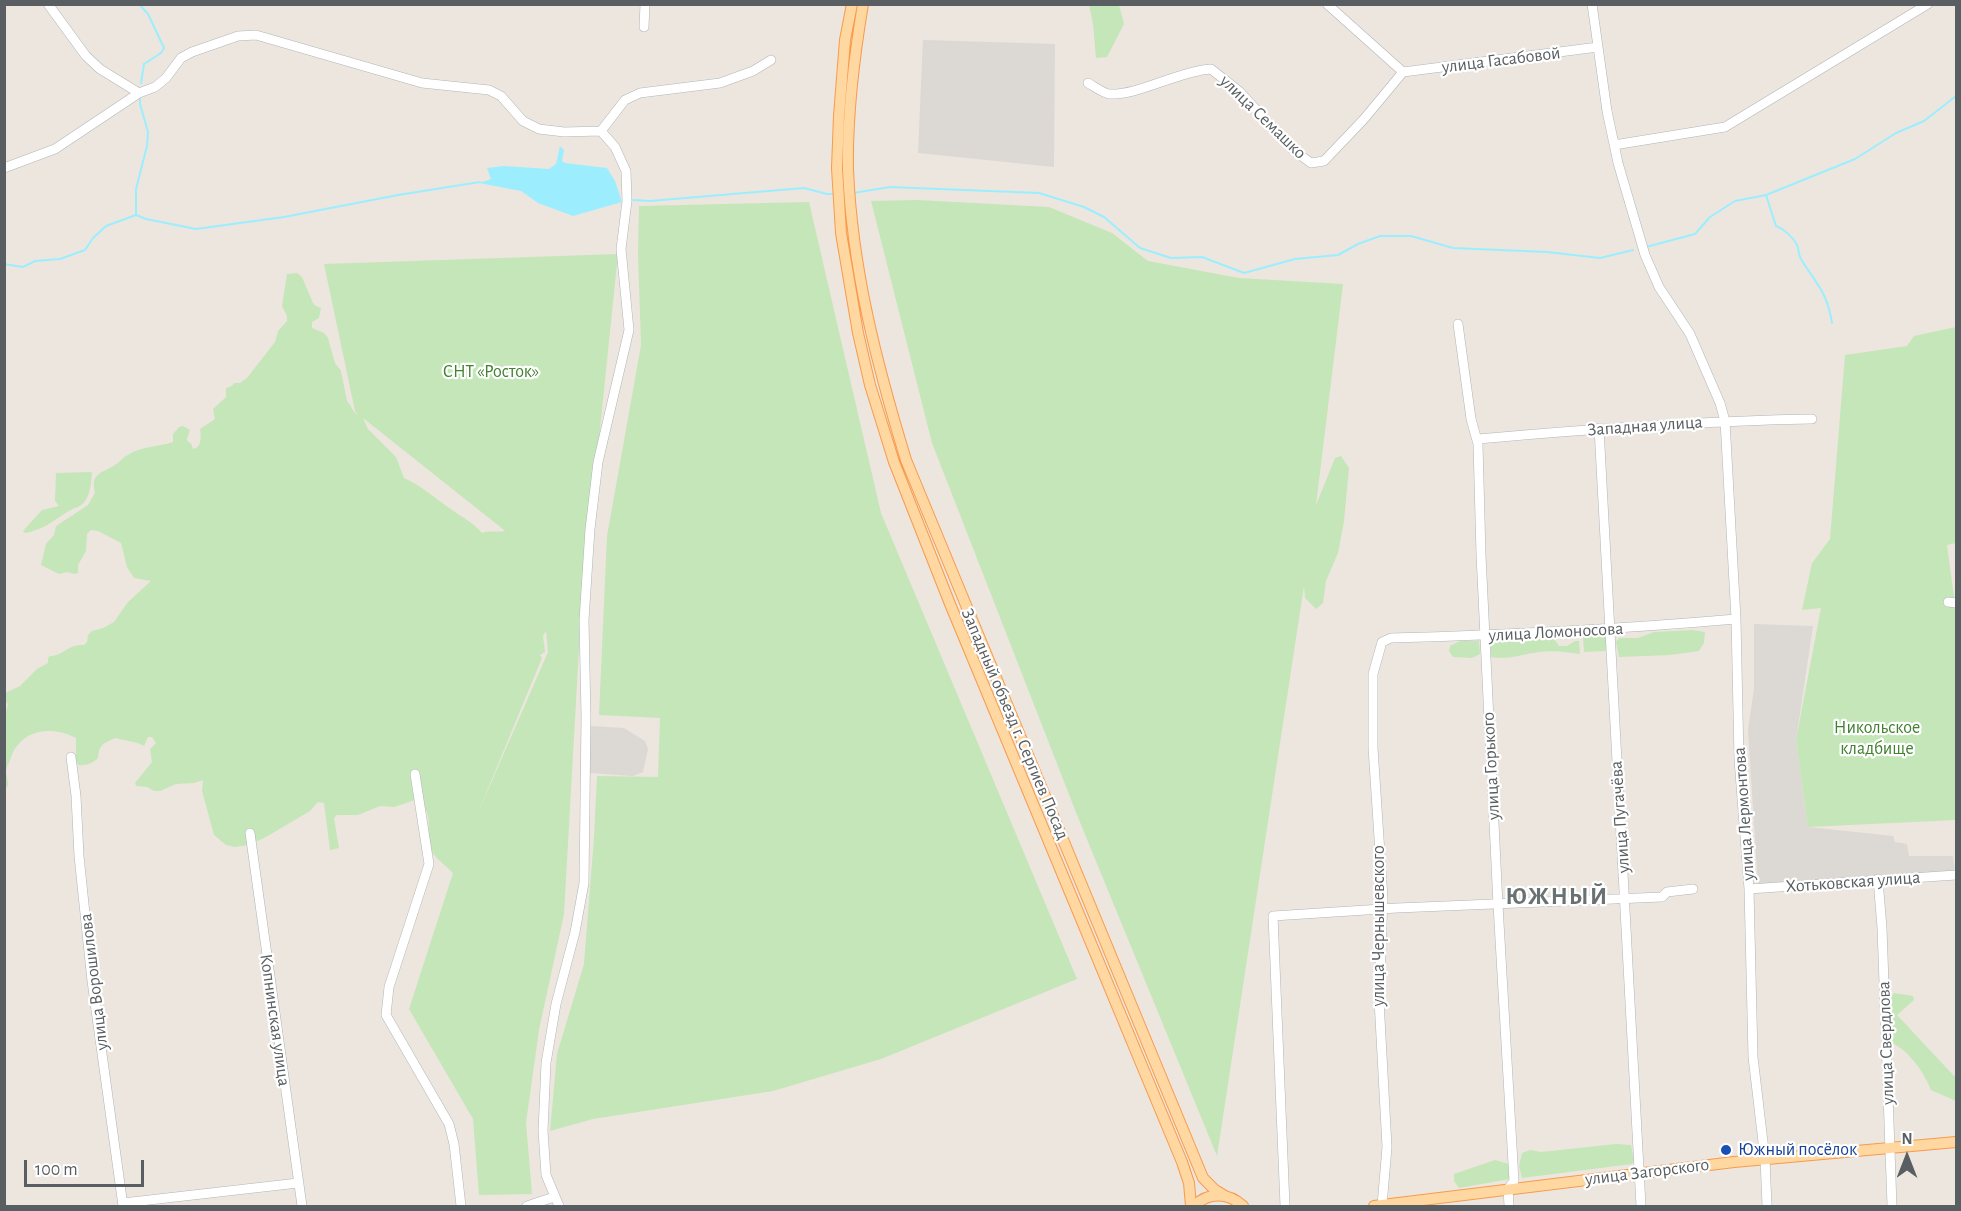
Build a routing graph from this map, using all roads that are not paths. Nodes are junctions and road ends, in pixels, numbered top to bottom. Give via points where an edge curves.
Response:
1 (48, 4) edge
2 (645, 4) edge
3 (852, 4) edge
4 (863, 4) edge
5 (1327, 4) edge
6 (1592, 4) edge
7 (1928, 4) edge
8 (644, 27) dead end
9 (1598, 47) junction
10 (771, 60) dead end
11 (1403, 72) junction
12 (1088, 83) dead end
13 (139, 93) junction
14 (601, 131) junction
15 (1614, 145) junction
16 (4, 168) edge
17 (843, 168) junction
18 (1458, 324) dead end
19 (1812, 419) dead end
20 (1725, 421) junction
21 (1599, 428) junction
22 (1478, 439) junction
23 (1736, 619) junction
24 (1610, 630) junction
25 (1485, 636) junction
26 (1380, 647) joint
27 (70, 757) dead end
28 (415, 774) dead end
29 (250, 833) dead end
30 (1956, 875) edge
31 (1878, 879) junction
32 (1693, 889) dead end
33 (1749, 889) junction
34 (1625, 899) junction
35 (1498, 904) junction
36 (1383, 910) junction
37 (1956, 1142) edge
38 (1889, 1149) junction
39 (1765, 1159) junction
40 (1638, 1173) junction
41 (298, 1183) junction
42 (1508, 1189) junction
43 (1225, 1196) junction
44 (554, 1197) junction
45 (123, 1205) edge
46 (302, 1206) edge
47 (461, 1206) edge
48 (527, 1206) edge
49 (559, 1206) edge
50 (1193, 1206) edge
51 (1243, 1206) edge
52 (1285, 1206) edge
53 (1379, 1206) edge
54 (1509, 1206) edge
55 (1641, 1206) edge
56 (1767, 1206) edge
57 (1892, 1206) edge

1 - 13 street via 86,56
2 - 8 street
3 - 17 main road via 839,116
4 - 17 main road
5 - 11 street
6 - 9 street, улица Лермонтова
7 - 15 street via 1725,127
9 - 11 street, улица Гасабовой
9 - 15 street, улица Лермонтова
10 - 14 street via 720,83 640,93 625,100
11 - 12 street, улица Семашко via 1324,160 1311,163 1292,149 1240,92 1211,69 1125,93 1107,94
13 - 14 street via 161,83 181,58 192,52 238,36 256,35 422,83 489,90 501,96 523,121 538,129
13 - 16 street via 55,149
14 - 44 street via 615,147 626,171 621,249 628,330 598,462 590,529 584,620 584,883 546,1063 543,1131 546,1175
15 - 20 street, улица Лермонтова via 1645,255 1659,287 1690,334
17 - 43 main road, Западный объезд г. Сергиев Посад via 870,331 906,460 1203,1178
17 - 50 main road, Западный объезд г. Сергиев Посад via 841,232 858,333 894,462 1182,1162
18 - 22 street, улица Горького via 1471,419
19 - 20 street, Западная улица
20 - 21 street, Западная улица
20 - 23 street, улица Лермонтова
21 - 22 street, Западная улица
21 - 24 street, улица Пугачёва
22 - 25 street, улица Горького
23 - 24 street, улица Ломоносова
23 - 33 street, улица Лермонтова via 1739,759
24 - 25 street, улица Ломоносова
24 - 34 street, улица Пугачёва
25 - 26 street, улица Ломоносова via 1390,638
25 - 35 street, улица Горького
26 - 36 street, улица Чернышевского via 1373,674 1372,748
27 - 45 street, улица Ворошилова via 92,981
28 - 47 street via 429,864 389,987 386,1015 449,1124
29 - 41 street, Копнинская улица
30 - 31 street, Хотьковская улица
31 - 33 street, Хотьковская улица
31 - 38 street, улица Свердлова
32 - 34 street via 1667,892 1662,897
33 - 39 street, улица Лермонтова via 1753,1057
34 - 35 street
34 - 40 street, улица Пугачёва
35 - 36 street
35 - 42 street, улица Горького via 1514,1181
36 - 52 street via 1273,916
36 - 53 street, улица Чернышевского via 1379,999 1387,1147
37 - 38 main road, улица Загорского
38 - 39 main road, улица Загорского
38 - 57 street, улица Свердлова
39 - 40 main road, улица Загорского
39 - 56 street, улица Лермонтова
40 - 42 main road, улица Загорского
40 - 55 street, улица Пугачёва
41 - 45 street
41 - 46 street, Копнинская улица
42 - 53 main road, улица Загорского
42 - 54 street, улица Горького
43 - 50 main road via 1208,1196
43 - 51 main road, Западный объезд г. Сергиев Посад
44 - 48 street
44 - 49 street

